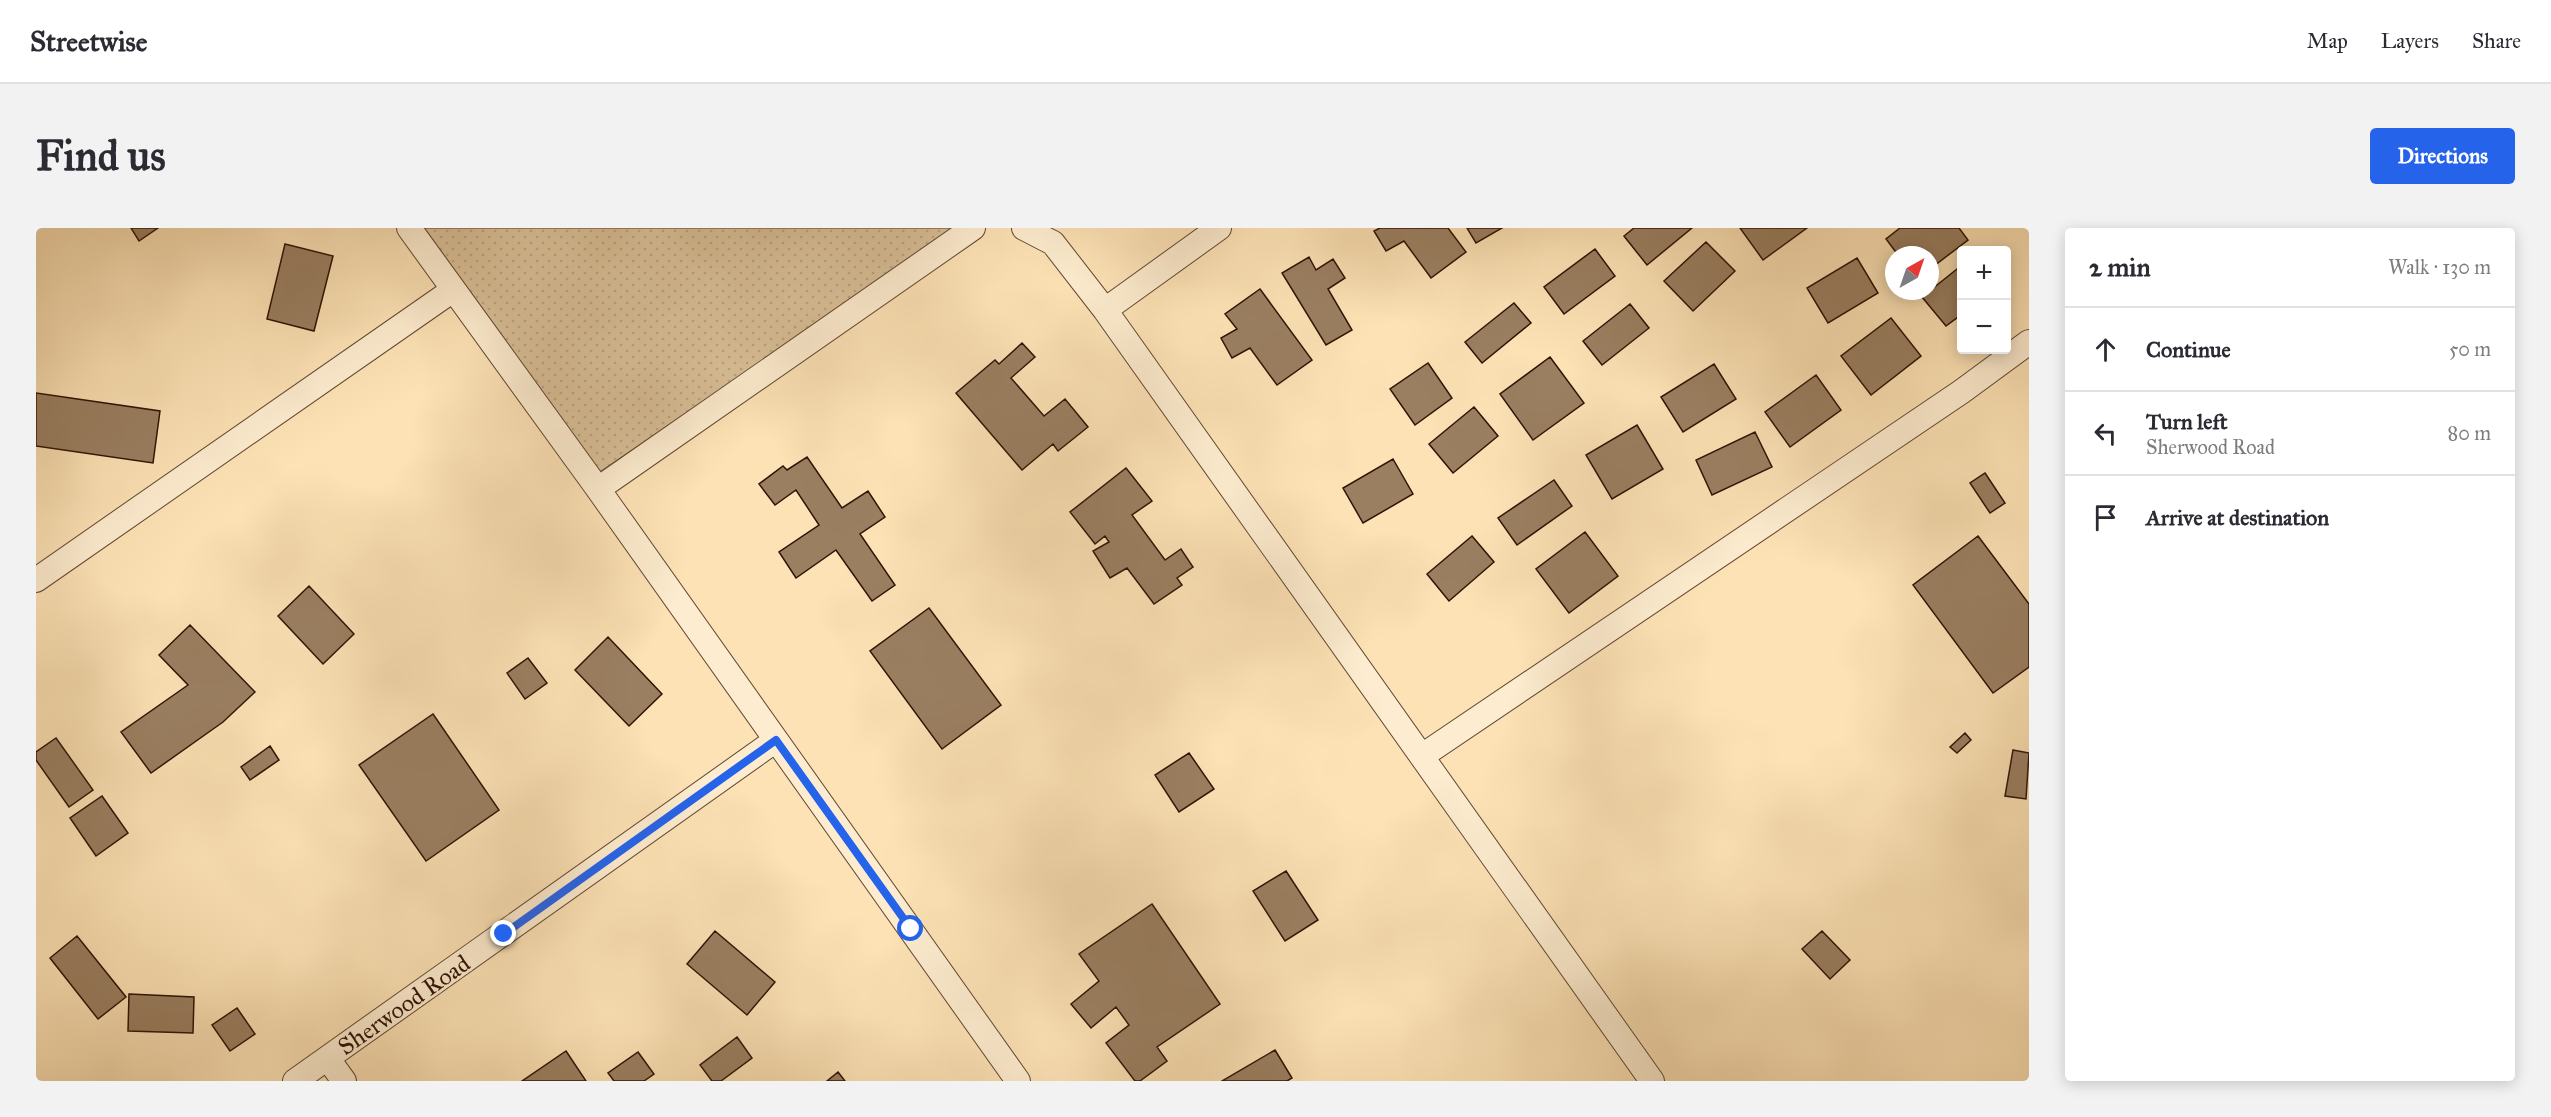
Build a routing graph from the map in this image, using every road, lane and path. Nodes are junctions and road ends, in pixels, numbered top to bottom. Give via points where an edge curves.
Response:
1 (410, 228) edge
2 (973, 228) edge
3 (1024, 228) edge
4 (1219, 228) edge
5 (453, 290) junction
6 (1105, 310) junction
7 (2029, 342) edge
8 (598, 489) junction
9 (36, 580) edge
10 (776, 740) junction
11 (1422, 756) junction
12 (328, 1059) junction
13 (295, 1081) edge
14 (344, 1081) edge
15 (1018, 1081) edge
16 (1652, 1081) edge

1 - 5 street
2 - 8 street
3 - 6 street via 1053,243
4 - 6 street
5 - 8 street
5 - 9 street
6 - 11 street
7 - 11 street via 1941,406
8 - 10 street
10 - 12 street, Sherwood Road
10 - 15 street
11 - 16 street
12 - 13 street, Sherwood Road
12 - 14 street

